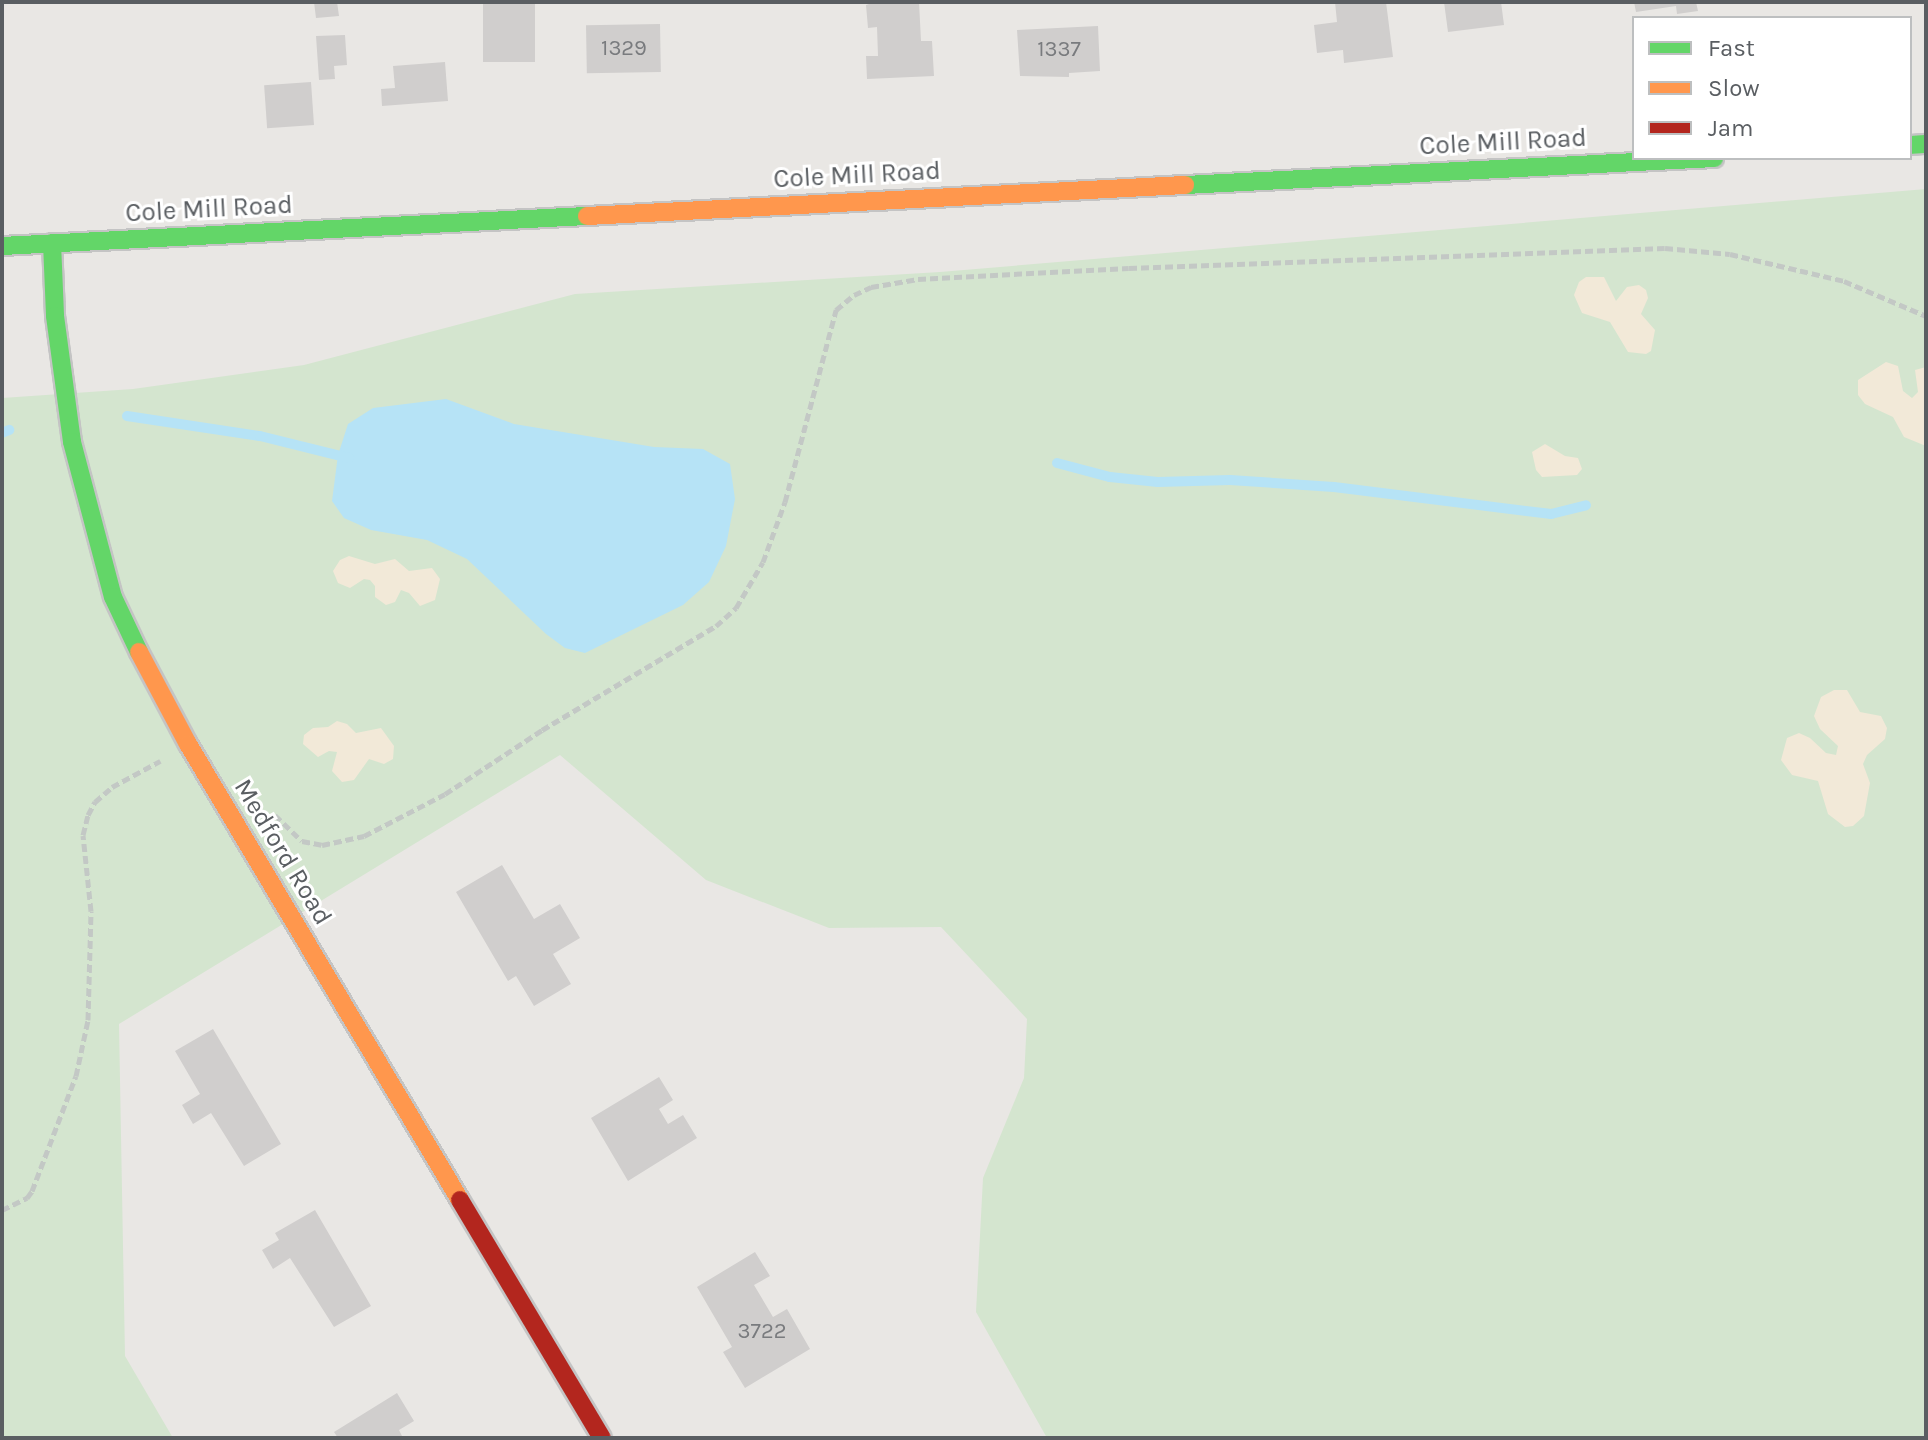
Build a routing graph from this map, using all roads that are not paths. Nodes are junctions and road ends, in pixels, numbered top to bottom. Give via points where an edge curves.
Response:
1 (1675, 160) edge
2 (52, 243) junction
3 (2, 246) edge
4 (602, 1438) edge

1 - 2 street, Cole Mill Road
2 - 3 street, Cole Mill Road
2 - 4 street, Medford Road via 55,316 80,481 113,597 188,744

